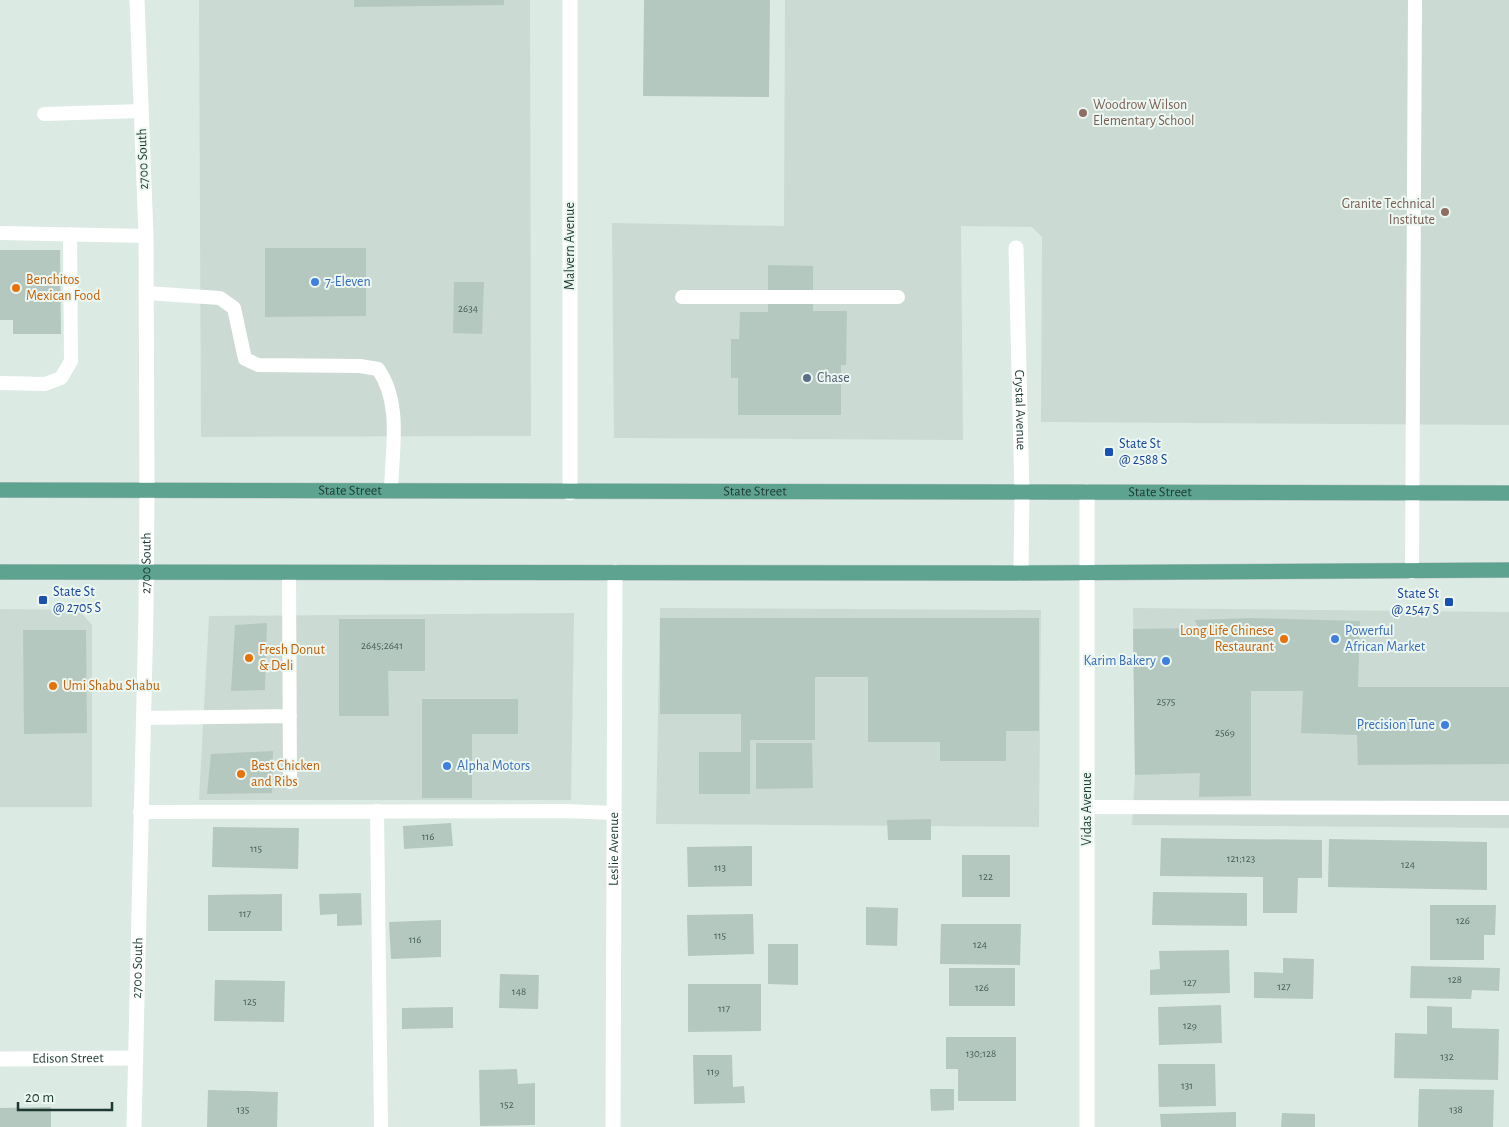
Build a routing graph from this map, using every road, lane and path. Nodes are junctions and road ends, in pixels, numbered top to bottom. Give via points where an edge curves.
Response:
1 (137, 0) edge
2 (570, 0) edge
3 (1415, 0) edge
4 (141, 111) junction
5 (44, 114) dead end
6 (0, 233) edge
7 (70, 234) junction
8 (146, 236) junction
9 (1016, 248) dead end
10 (147, 293) junction
11 (682, 297) dead end
12 (898, 297) dead end
13 (0, 383) edge
14 (0, 490) edge
15 (147, 491) junction
16 (391, 492) junction
17 (1087, 492) junction
18 (1412, 492) junction
19 (570, 493) junction
20 (1022, 493) junction
21 (1509, 493) edge
22 (1509, 570) edge
23 (1087, 571) junction
24 (0, 572) edge
25 (615, 572) junction
26 (1412, 572) junction
27 (146, 573) junction
28 (289, 573) junction
29 (1021, 573) junction
30 (290, 716) junction
31 (143, 718) junction
32 (290, 782) dead end
33 (1087, 808) junction
34 (1509, 808) edge
35 (140, 812) junction
36 (377, 812) junction
37 (614, 813) junction
38 (134, 1058) junction
39 (0, 1059) edge
40 (134, 1127) edge
41 (381, 1127) edge
42 (613, 1127) edge
43 (1087, 1127) edge

1 - 4 street, 2700 South
2 - 19 street, Malvern Avenue
3 - 18 lane
4 - 5 lane
4 - 8 street, 2700 South
6 - 7 lane
7 - 8 lane
7 - 13 lane via 71,361 61,378 45,384
8 - 10 street, 2700 South
9 - 20 street, Crystal Avenue
10 - 15 street, 2700 South
10 - 16 lane via 220,298 234,308 245,359 258,364 378,368 392,398
11 - 12 lane
14 - 15 main road, State Street
15 - 16 main road, State Street
15 - 27 street, 2700 South
16 - 19 main road, State Street
17 - 18 main road, State Street
17 - 20 main road, State Street
17 - 23 street, Vidas Avenue
18 - 21 main road, State Street
18 - 26 lane
19 - 20 main road, State Street
20 - 29 street, Crystal Avenue
22 - 26 main road
23 - 26 main road
23 - 29 main road
23 - 33 street, Vidas Avenue
24 - 27 main road
25 - 28 main road
25 - 29 main road
25 - 37 street, Leslie Avenue
27 - 28 main road
27 - 31 street, 2700 South
28 - 30 lane
30 - 31 lane
30 - 32 lane
31 - 35 street, 2700 South
33 - 34 lane
33 - 43 street, Vidas Avenue
35 - 36 lane
35 - 38 street, 2700 South
36 - 37 lane
36 - 41 lane
37 - 42 street, Leslie Avenue
38 - 39 street, Edison Street
38 - 40 street, 2700 South

